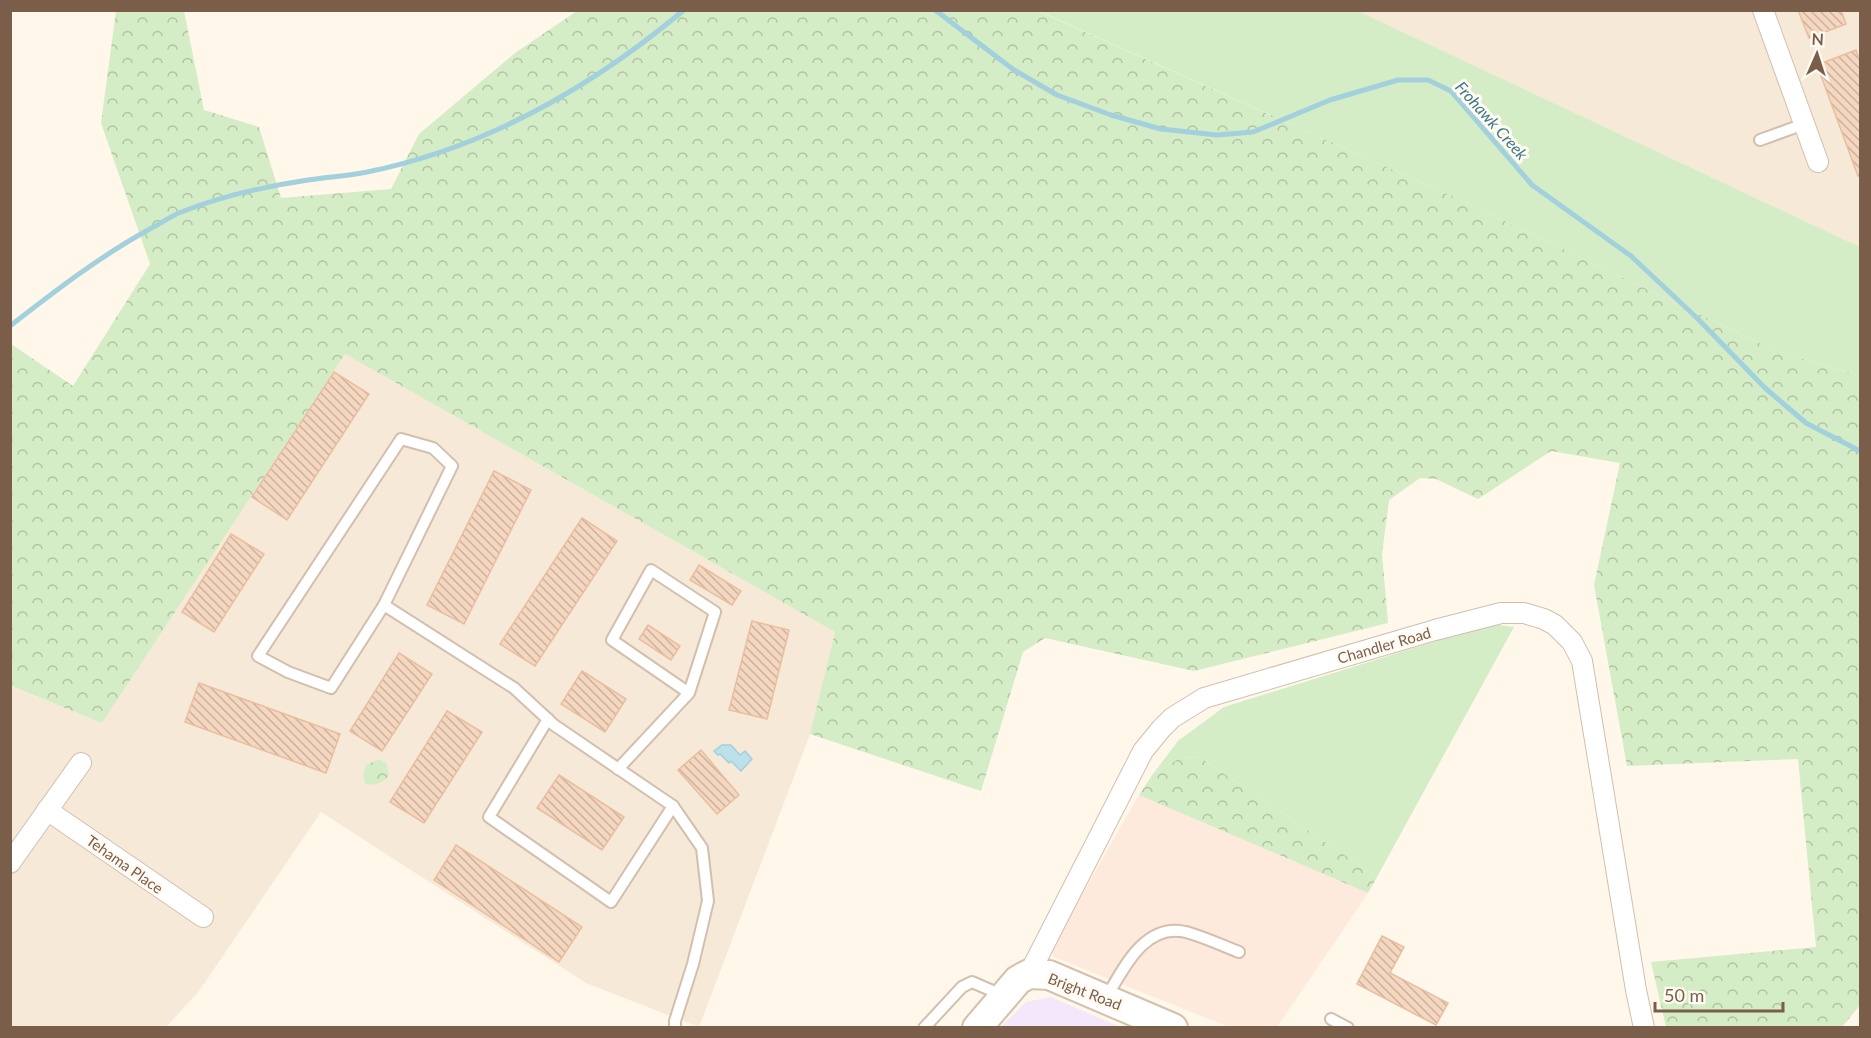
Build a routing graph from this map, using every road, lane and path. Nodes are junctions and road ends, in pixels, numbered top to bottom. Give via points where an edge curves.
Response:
1 (1763, 10) edge
2 (1804, 124) junction
3 (1760, 140) dead end
4 (1818, 162) dead end
5 (384, 605) junction
6 (689, 693) junction
7 (548, 719) junction
8 (81, 763) dead end
9 (618, 770) junction
10 (673, 806) junction
11 (47, 810) junction
12 (10, 863) edge
13 (203, 917) dead end
14 (1239, 952) dead end
15 (1029, 974) junction
16 (1004, 997) junction
17 (1106, 999) junction
18 (1331, 1019) dead end
19 (675, 1028) edge
20 (924, 1028) edge
21 (977, 1028) edge
22 (1173, 1028) edge
23 (1348, 1028) edge
24 (1644, 1028) edge

1 - 2 street
2 - 3 lane
2 - 4 street
5 - 5 lane via 331,688 258,657 401,439 433,448 453,466
5 - 7 lane via 514,687
6 - 6 lane via 612,640 651,570 716,612
6 - 9 lane
7 - 9 lane
7 - 10 lane via 489,817 611,902
8 - 11 street
9 - 10 lane
10 - 19 lane via 702,848 708,901
11 - 12 street
11 - 13 street, Tehama Place
14 - 17 lane via 1184,932 1167,932 1138,948
15 - 16 street, Chandler Road via 1018,980
15 - 17 street, Bright Road via 1049,975
15 - 24 street, Chandler Road via 1143,751 1172,718 1227,690 1435,630 1501,613 1524,613 1555,625 1572,642 1582,661
16 - 20 lane via 972,982 962,987
16 - 21 street, Chandler Road
17 - 22 street, Bright Road
18 - 23 lane

